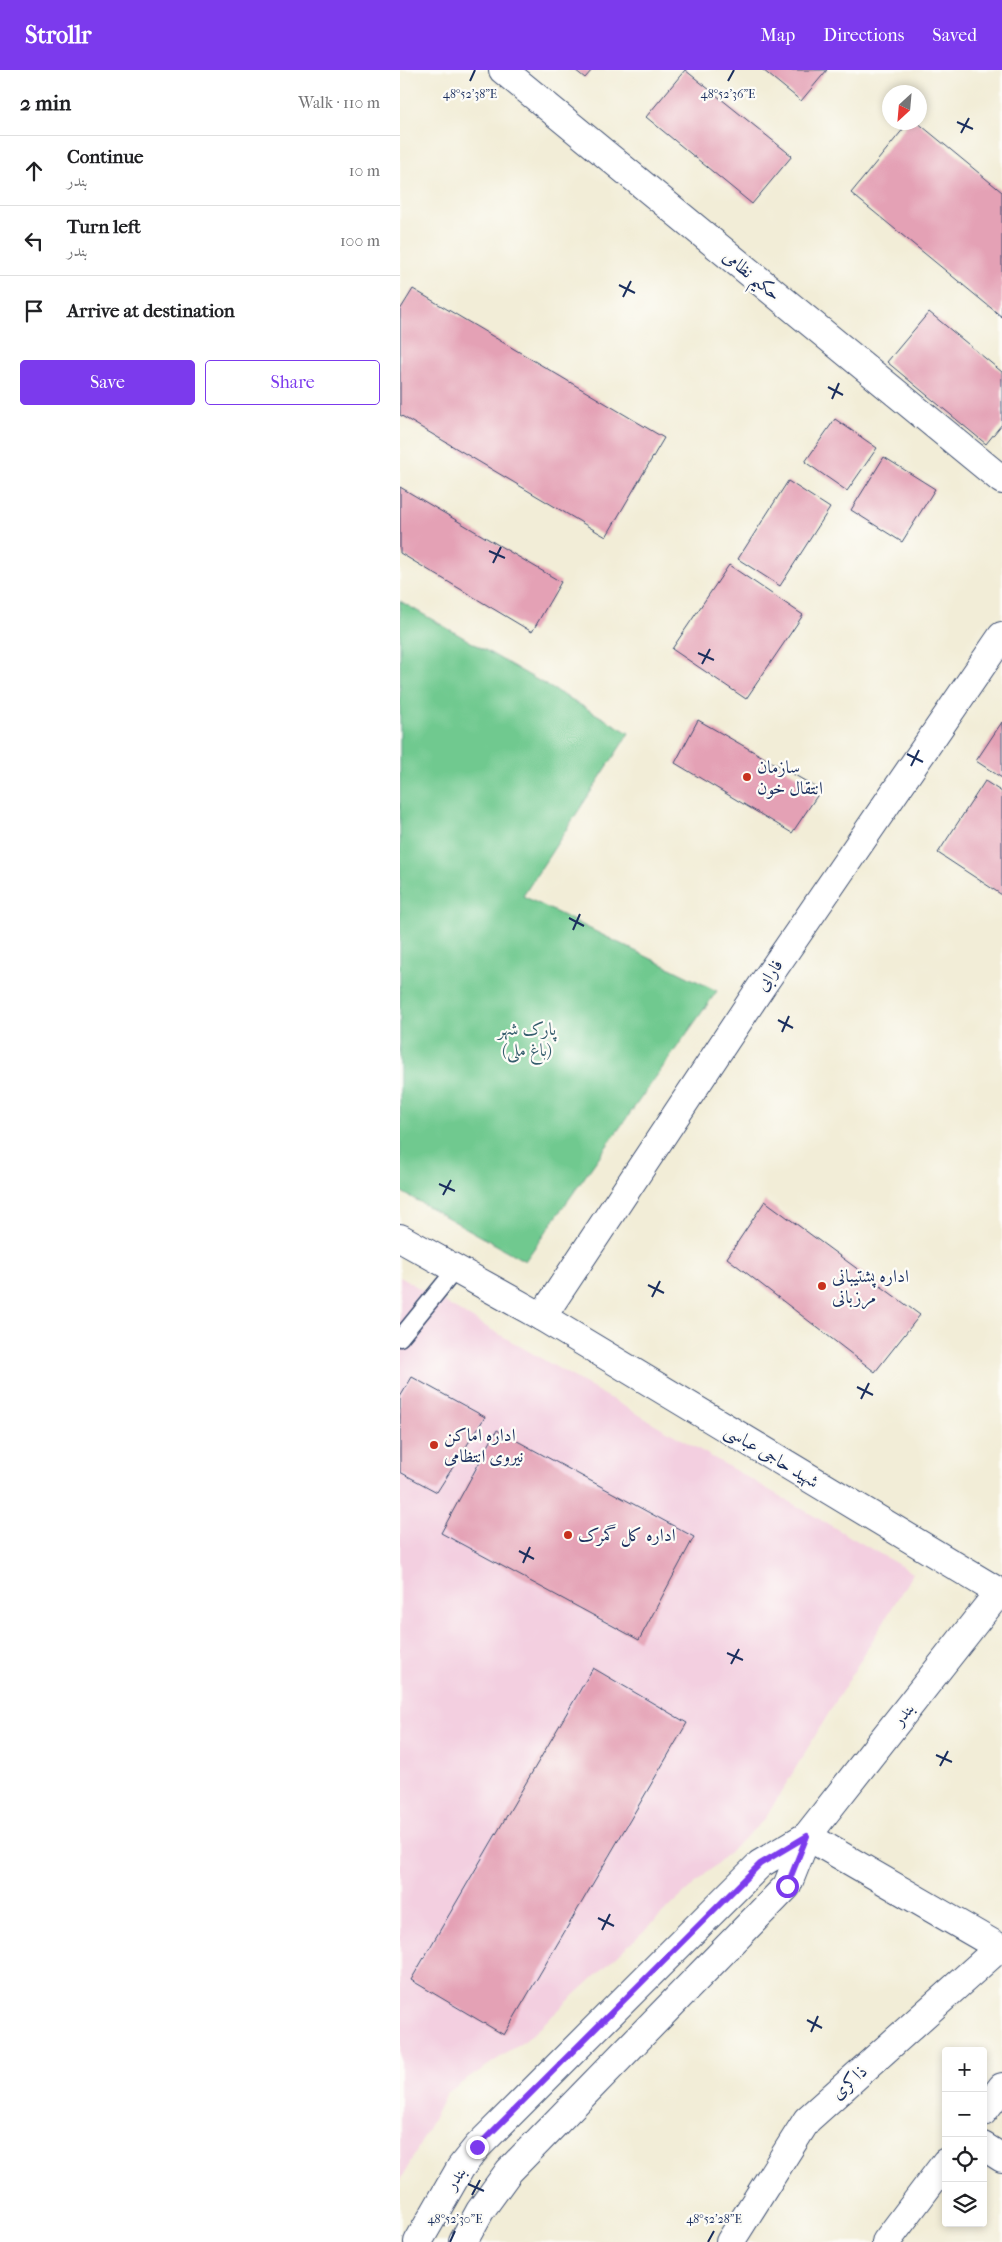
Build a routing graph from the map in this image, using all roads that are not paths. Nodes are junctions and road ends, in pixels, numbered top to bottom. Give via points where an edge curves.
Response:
1 (503, 70) edge
2 (1002, 480) edge
3 (1002, 636) edge
4 (400, 1238) edge
5 (456, 1269) junction
6 (542, 1317) junction
7 (400, 1338) edge
8 (1001, 1592) edge
9 (807, 1836) junction
10 (1000, 1949) edge
11 (1002, 2087) edge
12 (987, 2107) edge
13 (987, 2149) edge
14 (1002, 2158) edge
15 (942, 2167) edge
16 (418, 2242) edge
17 (463, 2242) edge
18 (730, 2242) edge
19 (886, 2242) edge

1 - 2 street, حکیم نظامی
3 - 6 street, فارابی via 763,984
4 - 5 street, شهید حاجی عباسی
5 - 6 street, شهید حاجی عباسی
5 - 7 lane
6 - 8 street, شهید حاجی عباسی
8 - 9 street, بندر
9 - 10 street
9 - 16 street, بندر via 760,1864 477,2147 461,2167
9 - 17 street, بندر via 787,1886 508,2171
10 - 18 street, ذاکری via 807,2120
11 - 12 street
13 - 14 street
15 - 19 street

